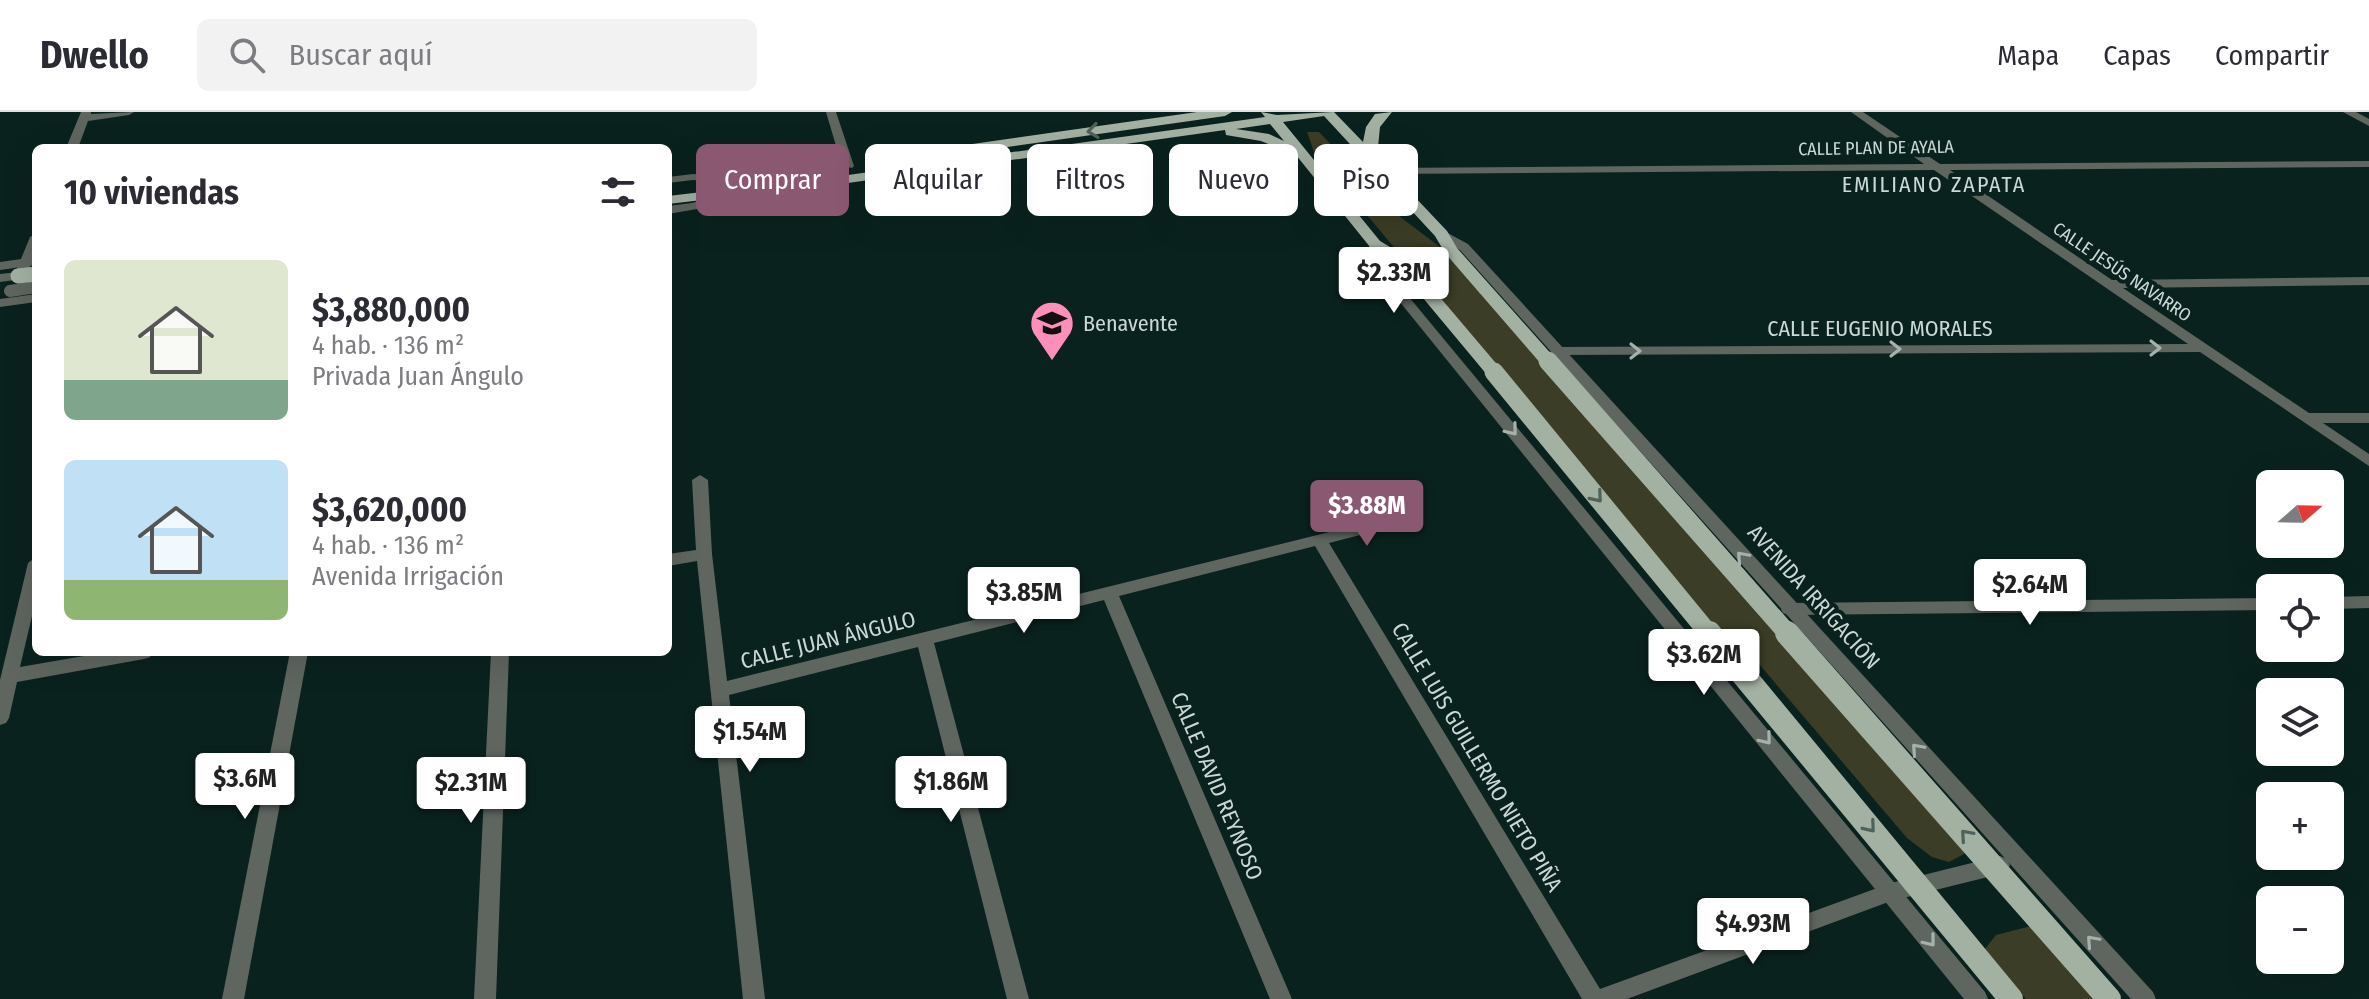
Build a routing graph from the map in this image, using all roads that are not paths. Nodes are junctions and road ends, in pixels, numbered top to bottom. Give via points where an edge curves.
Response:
1 (129, 112) edge
2 (831, 112) edge
3 (1225, 112) edge
4 (1326, 112) edge
5 (1385, 112) edge
6 (1856, 112) edge
7 (2348, 112) edge
8 (1208, 113) edge
9 (85, 115) edge
10 (1270, 116) edge
11 (2369, 123) edge
12 (1207, 130) junction
13 (74, 144) edge
14 (841, 144) edge
15 (1357, 144) edge
16 (1370, 144) edge
17 (1302, 155) junction
18 (2369, 164) edge
19 (1934, 165) junction
20 (849, 166) edge
21 (1418, 171) edge
22 (849, 173) edge
23 (696, 178) edge
24 (672, 180) edge
25 (696, 188) edge
26 (672, 190) edge
27 (696, 195) edge
28 (672, 199) edge
29 (696, 205) edge
30 (672, 209) edge
31 (1418, 209) edge
32 (1442, 234) joint
33 (1375, 244) junction
34 (32, 246) edge
35 (0, 266) edge
36 (2369, 281) edge
37 (15, 282) edge
38 (2108, 284) junction
39 (32, 295) edge
40 (2203, 348) junction
41 (1553, 356) junction
42 (2306, 418) junction
43 (2369, 418) edge
44 (2369, 461) edge
45 (700, 480) dead end
46 (1406, 518) dead end
47 (1319, 540) junction
48 (704, 554) junction
49 (672, 559) edge
50 (32, 580) edge
51 (1109, 592) junction
52 (2369, 602) edge
53 (2344, 603) edge
54 (2256, 604) edge
55 (1789, 609) junction
56 (925, 639) junction
57 (122, 656) edge
58 (298, 656) edge
59 (500, 656) edge
60 (10, 676) junction
61 (719, 690) junction
62 (0, 718) edge
63 (2018, 860) junction
64 (1891, 892) junction
65 (233, 999) edge
66 (485, 999) edge
67 (754, 999) edge
68 (1018, 999) edge
69 (1281, 999) edge
70 (1597, 999) edge
71 (1977, 999) edge
72 (2011, 999) edge
73 (2109, 999) edge
74 (2145, 999) edge

1 - 9 street
2 - 14 street
3 - 8 main road
4 - 10 main road
4 - 15 main road, AVENIDA IRRIGACIÓN
5 - 16 main road via 1374,121
6 - 19 street, CALLE JESÚS NAVARRO
7 - 11 street
8 -> 20 main road
9 - 13 street
10 - 12 main road
10 - 17 main road
12 - 17 main road via 1264,137
12 - 22 main road
17 - 33 main road
18 - 19 street, CALLE PLAN DE AYALA
19 - 21 street, CALLE PLAN DE AYALA
19 - 38 street, CALLE JESÚS NAVARRO
23 - 24 street
25 - 26 main road
27 - 28 main road
29 - 30 street
31 - 32 main road, AVENIDA IRRIGACIÓN
32 - 41 street, AVENIDA IRRIGACIÓN via 1464,247
33 -> 64 street via 1374,262
33 -> 72 main road, bridge via 1399,259
34 - 37 street
35 - 37 street
36 - 38 street
37 - 39 street
38 - 40 street, CALLE JESÚS NAVARRO
41 -> 40 street, CALLE EUGENIO MORALES
40 - 42 street, CALLE JESÚS NAVARRO
55 -> 41 street, AVENIDA IRRIGACIÓN
73 -> 41 main road, AVENIDA IRRIGACIÓN, bridge
42 - 43 street
42 - 44 street, CALLE JESÚS NAVARRO
45 - 48 street
46 - 47 street, CALLE JUAN ÁNGULO
47 - 51 street, CALLE JUAN ÁNGULO
47 - 70 street, CALLE LUIS GUILLERMO NIETO PIÑA
48 - 49 street
48 - 61 street
50 - 60 street
51 - 56 street, CALLE JUAN ÁNGULO
51 - 69 street, CALLE DAVID REYNOSO
52 - 53 street
54 - 55 street
63 -> 55 street, AVENIDA IRRIGACIÓN
56 - 61 street, CALLE JUAN ÁNGULO
56 - 68 street
57 - 60 street
58 - 65 street
59 - 66 street
60 - 62 street
61 - 67 street
63 - 64 street
74 -> 63 street, AVENIDA IRRIGACIÓN
64 - 70 street
64 -> 71 street

